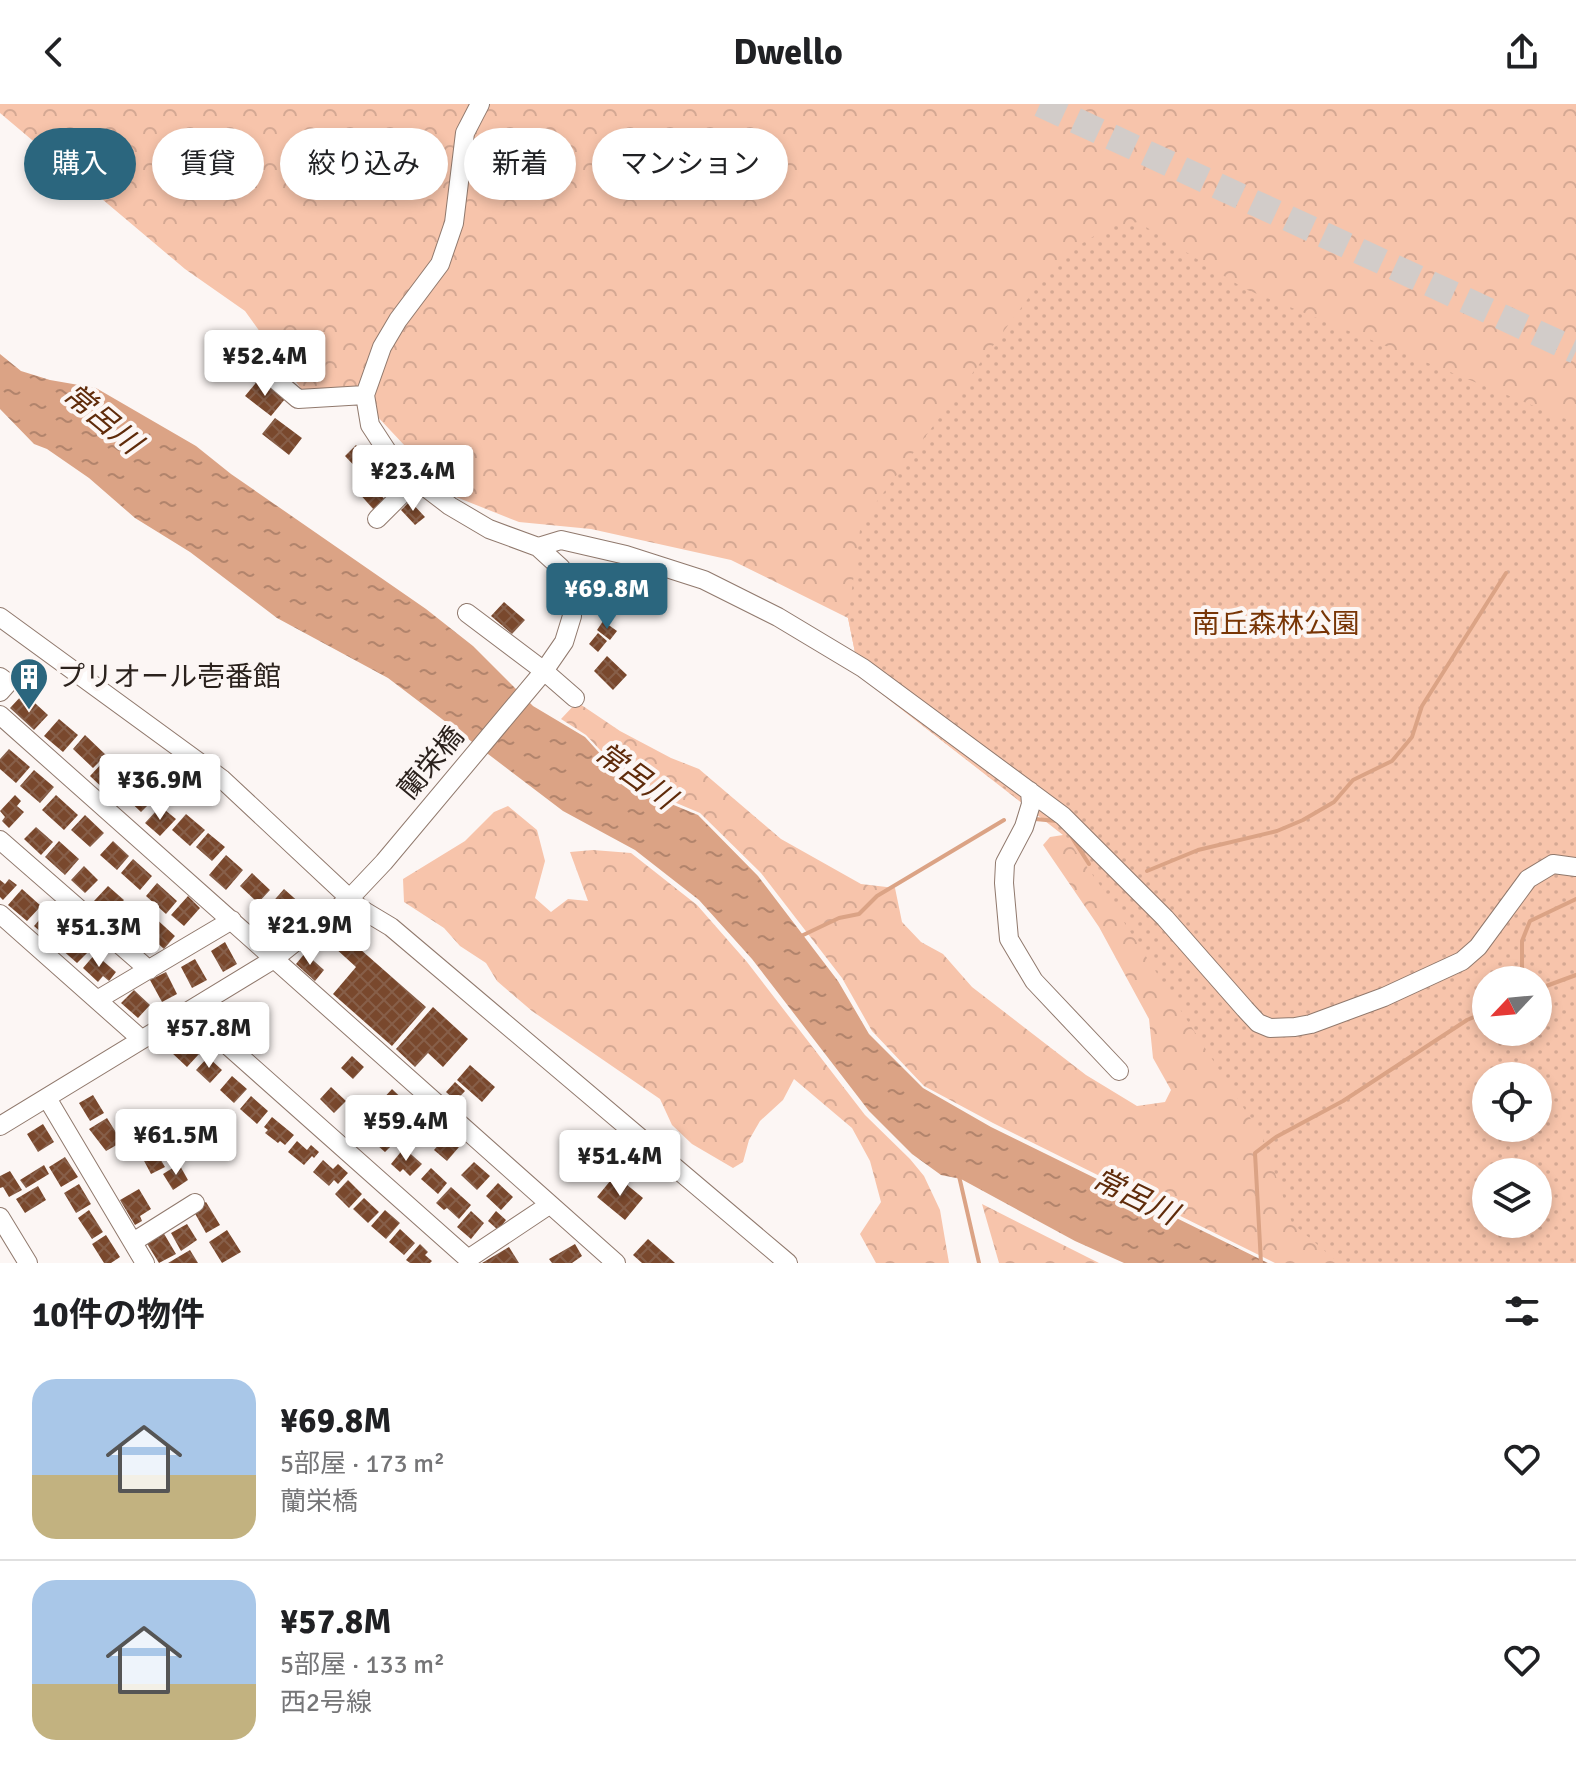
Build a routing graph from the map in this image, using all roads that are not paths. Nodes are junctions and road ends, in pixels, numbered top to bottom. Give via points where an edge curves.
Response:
1 (480, 104) edge
2 (252, 360) dead end
3 (365, 395) junction
4 (416, 480) junction
5 (377, 519) dead end
6 (538, 547) junction
7 (467, 613) dead end
8 (0, 617) edge
9 (542, 674) junction
10 (0, 677) edge
11 (0, 692) edge
12 (575, 698) dead end
13 (0, 715) edge
14 (1030, 791) junction
15 (0, 840) edge
16 (1576, 867) edge
17 (349, 899) junction
18 (0, 914) edge
19 (232, 920) junction
20 (274, 959) junction
21 (149, 970) junction
22 (97, 1000) junction
23 (189, 1011) junction
24 (141, 1039) junction
25 (1119, 1071) dead end
26 (47, 1098) junction
27 (0, 1126) edge
28 (195, 1203) dead end
29 (549, 1205) junction
30 (0, 1217) edge
31 (133, 1242) junction
32 (28, 1263) edge
33 (145, 1263) edge
34 (616, 1263) edge
35 (788, 1263) edge

1 - 3 street via 465,133 454,223 440,264 382,347
2 - 3 street via 298,399
3 - 4 street via 370,425
4 - 5 street
4 - 6 street via 489,529
6 - 9 street, 蘭栄橋 via 561,568 572,616 564,642
6 - 14 street via 561,540 704,580 863,668
7 - 9 street
8 - 17 street via 222,779
9 - 12 street
9 - 17 street, 蘭栄橋
10 - 11 street via 8,683
13 - 19 street
14 - 16 street via 1063,816 1165,918 1258,1023 1270,1028 1324,1020 1462,961 1528,879 1553,864
14 - 25 street via 1024,827 1005,863 1009,939 1034,981
15 - 21 street
17 - 20 street, 蘭栄橋
17 - 35 street via 391,927
18 - 22 street
19 - 20 street
19 - 21 street
20 - 23 street, 蘭栄橋
20 - 29 street
21 - 22 street
22 - 24 street
23 - 24 street, 蘭栄橋
23 - 29 street via 468,1259
24 - 26 street, 蘭栄橋
26 - 27 street, 蘭栄橋
26 - 31 street
28 - 31 street
29 - 34 street
30 - 32 street
31 - 33 street

